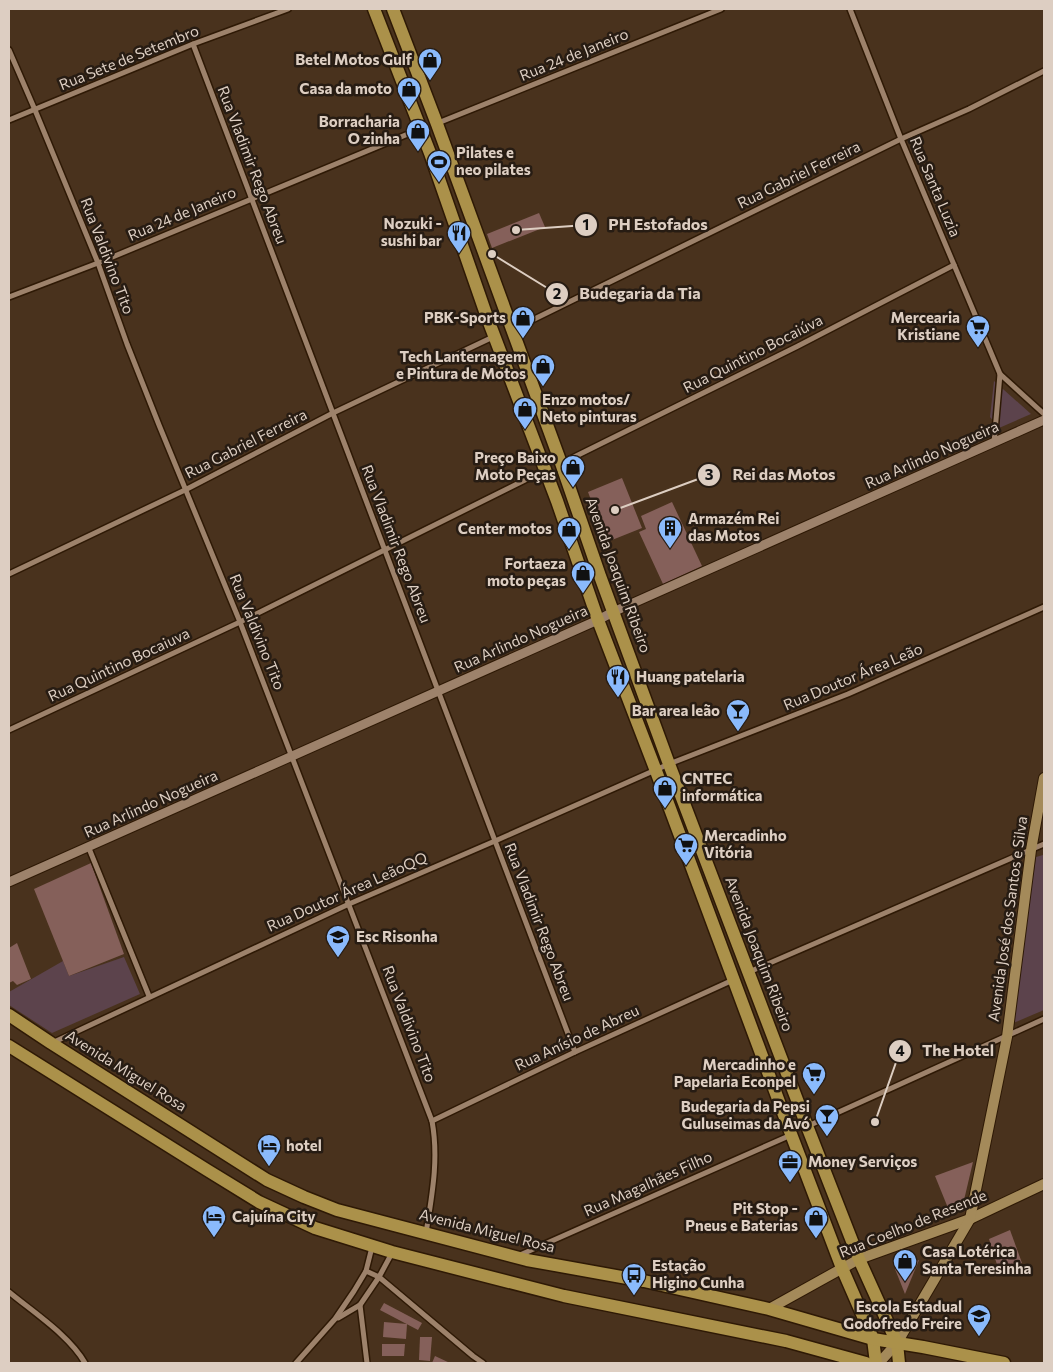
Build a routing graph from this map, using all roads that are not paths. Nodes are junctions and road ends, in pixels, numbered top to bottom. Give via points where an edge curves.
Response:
1 (288, 9) edge
2 (374, 9) edge
3 (393, 9) edge
4 (721, 9) edge
5 (850, 9) edge
6 (193, 44) junction
7 (9, 50) edge
8 (1044, 71) edge
9 (35, 110) junction
10 (9, 120) edge
11 (437, 124) junction
12 (421, 129) junction
13 (901, 139) junction
14 (251, 199) junction
15 (98, 263) junction
16 (954, 265) junction
17 (9, 297) edge
18 (512, 330) junction
19 (495, 336) junction
20 (1000, 374) junction
21 (333, 414) junction
22 (1044, 414) edge
23 (1044, 420) edge
24 (994, 443) junction
25 (561, 463) junction
26 (545, 470) junction
27 (185, 490) junction
28 (384, 550) junction
29 (9, 574) edge
30 (1044, 607) edge
31 (613, 612) junction
32 (598, 620) junction
33 (240, 622) junction
34 (438, 691) junction
35 (9, 730) edge
36 (292, 756) junction
37 (670, 764) junction
38 (656, 771) junction
39 (1044, 778) edge
40 (495, 841) junction
41 (1044, 844) edge
42 (88, 846) junction
43 (1031, 850) junction
44 (9, 882) edge
45 (349, 904) junction
46 (748, 972) junction
47 (734, 980) junction
48 (149, 996) junction
49 (9, 1015) edge
50 (1044, 1019) edge
51 (1007, 1037) junction
52 (51, 1043) junction
53 (9, 1046) edge
54 (575, 1052) junction
55 (432, 1121) junction
56 (807, 1126) junction
57 (791, 1134) junction
58 (1044, 1184) edge
59 (970, 1218) junction
60 (425, 1234) junction
61 (372, 1247) junction
62 (392, 1252) junction
63 (515, 1257) junction
64 (860, 1259) junction
65 (842, 1268) junction
66 (366, 1271) junction
67 (379, 1277) junction
68 (9, 1292) edge
69 (360, 1305) junction
70 (769, 1310) junction
71 (336, 1320) junction
72 (873, 1339) junction
73 (897, 1343) junction
74 (84, 1363) edge
75 (296, 1363) edge
76 (367, 1363) edge
77 (483, 1363) edge
78 (866, 1363) edge
79 (878, 1363) edge
80 (898, 1363) edge
81 (1004, 1363) edge

1 - 6 street, Rua Sete de Setembro
2 - 12 main road
3 - 11 main road, Avenida Joaquim Ribeiro
4 - 11 street, Rua 24 de Janeiro
5 - 13 street, Rua Santa Luzia
6 - 9 street, Rua Sete de Setembro
6 - 14 street, Rua Vladimir Rego Abreu
7 - 9 street, Rua Valdivino Tito
8 - 13 street, Rua Gabriel Ferreira
9 - 10 street, Rua Sete de Setembro
9 - 15 street, Rua Valdivino Tito
11 - 18 main road, Avenida Joaquim Ribeiro
12 - 14 street, Rua 24 de Janeiro
12 - 19 main road
13 - 16 street, Rua Santa Luzia
13 - 18 street, Rua Gabriel Ferreira
14 - 15 street, Rua 24 de Janeiro
14 - 21 street, Rua Vladimir Rego Abreu
15 - 17 street, Rua 24 de Janeiro
15 - 27 street, Rua Valdivino Tito
16 - 20 street, Rua Santa Luzia
16 - 25 street, Rua Quintino Bocaiúva
18 - 25 main road, Avenida Joaquim Ribeiro
19 - 21 street, Rua Gabriel Ferreira
19 - 26 main road
20 - 22 street, Rua Santa Luzia
20 - 24 street, Rua Santa Luzia
21 - 27 street, Rua Gabriel Ferreira
21 - 28 street, Rua Vladimir Rego Abreu
23 - 24 street, Rua Arlindo Nogueira
24 - 31 street, Rua Arlindo Nogueira
25 - 31 main road, Avenida Joaquim Ribeiro
26 - 28 street
26 - 32 main road
27 - 29 street, Rua Gabriel Ferreira
27 - 33 street, Rua Valdivino Tito
28 - 33 street
28 - 34 street, Rua Vladimir Rego Abreu
30 - 37 street, Rua Doutor Área Leão via 848,694
31 - 32 street, Rua Arlindo Nogueira
31 - 37 main road, Avenida Joaquim Ribeiro
32 - 34 street, Rua Arlindo Nogueira
32 - 38 main road
33 - 35 street, Rua Quintino Bocaiuva
33 - 36 street, Rua Valdivino Tito
34 - 36 street, Rua Arlindo Nogueira
34 - 40 street, Rua Vladimir Rego Abreu
36 - 42 street, Rua Arlindo Nogueira
36 - 45 street, Rua Valdivino Tito
37 - 38 street, Rua Doutor Área Leão
37 - 46 main road, Avenida Joaquim Ribeiro
38 - 40 street, Rua Doutor Área LeãoQQ
38 - 47 main road
39 - 43 main road, Avenida José dos Santos e Silva
40 - 45 street, Rua Doutor Área LeãoQQ
40 - 54 street, Rua Vladimir Rego Abreu
41 - 43 street
42 - 44 street, Rua Arlindo Nogueira
42 - 48 street
43 - 46 street
43 - 51 main road, Avenida José dos Santos e Silva
45 - 48 street, Rua Doutor Área LeãoQQ
45 - 55 street, Rua Valdivino Tito
46 - 56 main road, Avenida Joaquim Ribeiro
47 - 54 street, Rua Anísio de Abreu
47 - 57 main road
48 - 52 street, Rua Doutor Área LeãoQQ
49 - 52 main road, Avenida Miguel Rosa
50 - 51 street
51 - 56 street
51 - 59 main road, Avenida José dos Santos e Silva
52 - 60 main road, Avenida Miguel Rosa via 268,1180 337,1210
53 - 61 main road via 259,1202 315,1228
54 - 55 street, Rua Anísio de Abreu
55 - 60 street, Rua Valdivino Tito via 436,1152
56 - 64 main road, Avenida Joaquim Ribeiro
57 - 63 street, Rua Magalhães Filho
57 - 65 main road
58 - 59 main road, Rua Coelho de Resende
59 - 64 main road, Rua Coelho de Resende
59 - 73 main road, Avenida José dos Santos e Silva
60 - 63 main road, Avenida Miguel Rosa
61 - 62 main road
61 - 66 street
62 - 67 street
62 - 78 main road via 564,1296 786,1341
63 - 70 main road, Avenida Miguel Rosa via 644,1281
64 - 65 main road, Rua Coelho de Resende
64 - 73 main road, Avenida Joaquim Ribeiro
65 - 70 main road, Rua Coelho de Resende
65 - 72 main road
66 - 67 street
66 - 71 street
67 - 69 street
67 - 77 street
68 - 74 street via 66,1339
69 - 71 street
69 - 76 street
70 - 72 main road, Avenida Miguel Rosa
71 - 75 street
72 - 73 main road, Avenida Miguel Rosa
72 - 79 main road
73 - 79 main road, Avenida José dos Santos e Silva
73 - 80 main road
73 - 81 main road, Avenida Miguel Rosa

